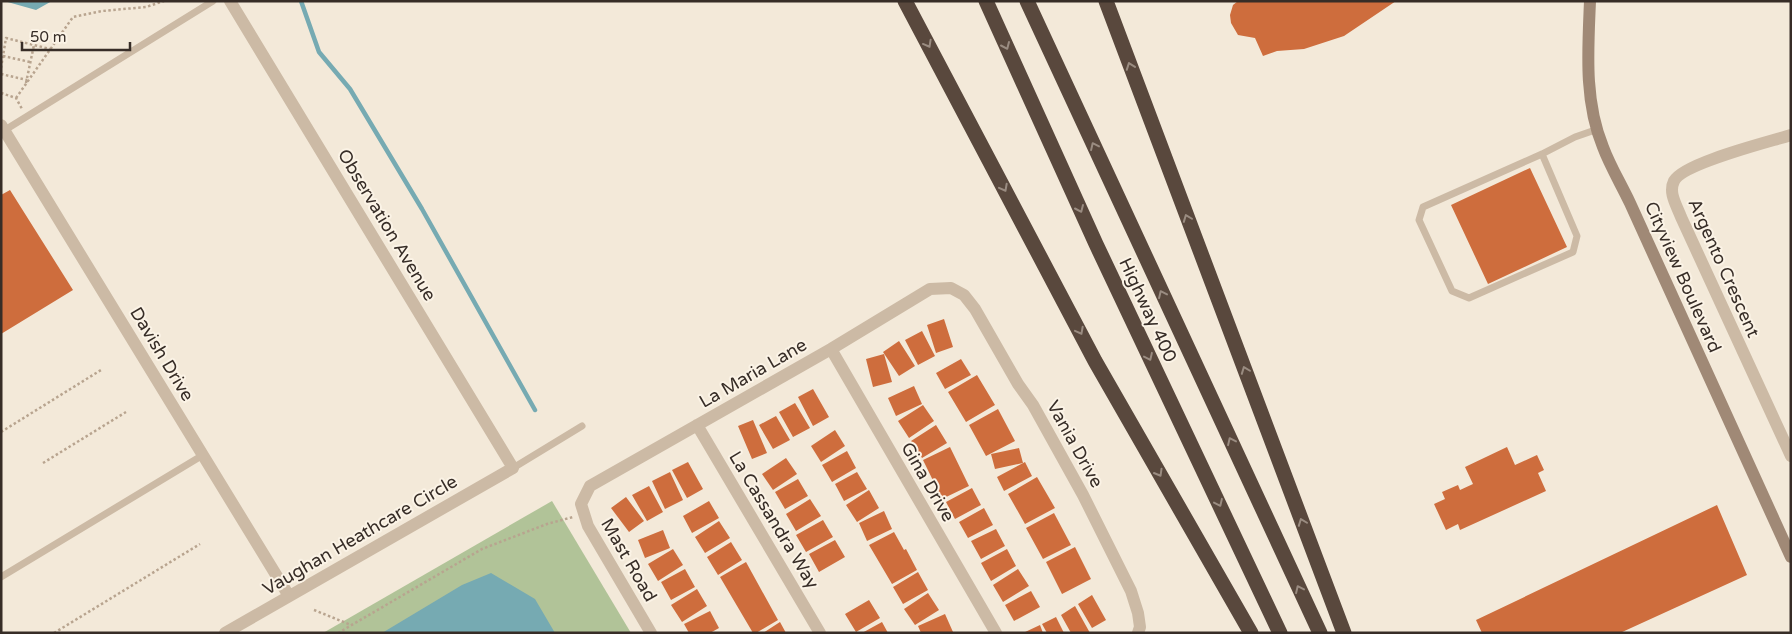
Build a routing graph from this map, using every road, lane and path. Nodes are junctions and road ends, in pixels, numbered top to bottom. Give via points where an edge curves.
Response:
1 (164, 1) edge
2 (213, 1) edge
3 (230, 1) edge
4 (905, 1) edge
5 (986, 1) edge
6 (1026, 1) edge
7 (1106, 1) edge
8 (1590, 1) edge
9 (34, 45) junction
10 (50, 49) junction
11 (3, 56) junction
12 (30, 62) junction
13 (1, 68) edge
14 (1, 74) edge
15 (26, 80) junction
16 (25, 86) junction
17 (1, 93) edge
18 (2, 129) edge
19 (1598, 129) junction
20 (1791, 135) edge
21 (1542, 154) junction
22 (951, 288) joint
23 (831, 349) junction
24 (101, 370) dead end
25 (126, 412) dead end
26 (697, 425) junction
27 (582, 426) dead end
28 (1, 432) edge
29 (203, 455) junction
30 (1791, 456) edge
31 (43, 463) dead end
32 (513, 468) junction
33 (582, 509) junction
34 (200, 544) dead end
35 (1791, 557) edge
36 (1, 577) edge
37 (289, 596) junction
38 (314, 610) dead end
39 (351, 625) junction
40 (54, 633) edge
41 (225, 633) edge
42 (338, 633) edge
43 (651, 633) edge
44 (820, 633) edge
45 (996, 633) edge
46 (1138, 633) edge
47 (1251, 633) edge
48 (1280, 633) edge
49 (1320, 633) edge
50 (1344, 633) edge

1 - 10 path via 146,7 73,17
2 - 18 lane
3 - 32 street, Observation Avenue
4 -> 47 highway via 1095,361
5 -> 48 highway, Highway 400 via 1096,244
49 -> 6 highway, Highway 400
50 -> 7 highway
8 - 19 street, Cityview Boulevard via 1587,64 1592,109
9 - 10 path
9 - 11 path via 6,38
9 - 12 path
10 - 16 path
11 - 12 path
11 - 13 path
12 - 15 path
14 - 15 path
15 - 16 path
16 - 17 path via 16,98
18 - 29 street, Davish Drive
19 - 21 lane via 1575,136
19 - 35 street, Cityview Boulevard via 1602,146
20 - 30 street, Argento Crescent via 1720,156 1696,167 1679,175 1672,191
21 - 21 lane via 1423,207 1419,220 1452,290 1469,298 1573,252 1577,236
22 - 23 street, La Maria Lane via 930,289
22 - 46 street, Vania Drive via 964,295 975,309 1083,495 1130,590 1138,613
23 - 26 street, La Maria Lane
23 - 45 street, Gina Drive
24 - 28 path
25 - 31 path
26 - 33 street, La Maria Lane via 590,486
26 - 44 street, La Cassandra Way
27 - 32 lane
29 - 36 lane
29 - 37 street, Davish Drive
32 - 37 street, Vaughan Heathcare Circle
33 - 39 path via 482,549
33 - 43 street, Mast Road via 588,526
34 - 40 path
37 - 41 street, Vaughan Heathcare Circle
38 - 39 path
39 - 42 path

